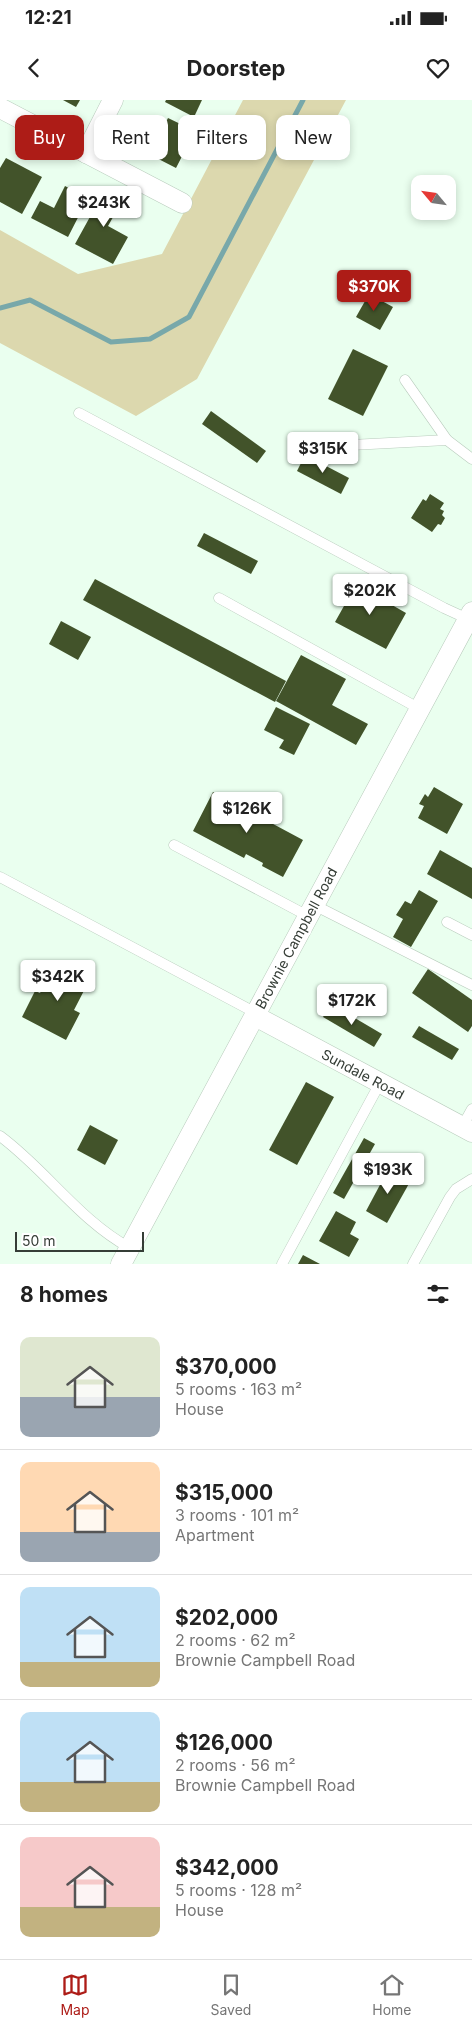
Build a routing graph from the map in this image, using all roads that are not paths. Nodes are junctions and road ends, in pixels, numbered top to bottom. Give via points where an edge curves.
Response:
1 (113, 100) edge
2 (0, 108) edge
3 (86, 152) junction
4 (182, 203) dead end
5 (405, 380) dead end
6 (79, 413) dead end
7 (296, 438) dead end
8 (446, 440) junction
9 (472, 459) edge
10 (219, 598) dead end
11 (470, 616) edge
12 (420, 709) junction
13 (174, 845) dead end
14 (0, 877) edge
15 (311, 911) junction
16 (447, 922) dead end
17 (472, 935) edge
18 (472, 985) edge
19 (255, 1014) junction
20 (380, 1083) junction
21 (472, 1108) edge
22 (467, 1129) edge
23 (0, 1136) edge
24 (472, 1179) edge
25 (125, 1256) edge
26 (282, 1264) edge
27 (413, 1264) edge

1 - 3 street
2 - 3 street
3 - 4 street
5 - 8 lane
6 - 11 lane via 444,608
7 - 8 lane via 351,445
8 - 9 lane
10 - 12 lane
11 - 12 street, Brownie Campbell Road
12 - 15 street, Brownie Campbell Road
13 - 15 lane
14 - 19 lane
15 - 18 lane
15 - 19 street, Brownie Campbell Road
16 - 17 lane
19 - 20 street, Sundale Road
19 - 25 street, Brownie Campbell Road
20 - 22 street, Sundale Road
20 - 26 lane
21 - 22 lane
23 - 25 lane via 20,1151
24 - 27 lane via 450,1197

